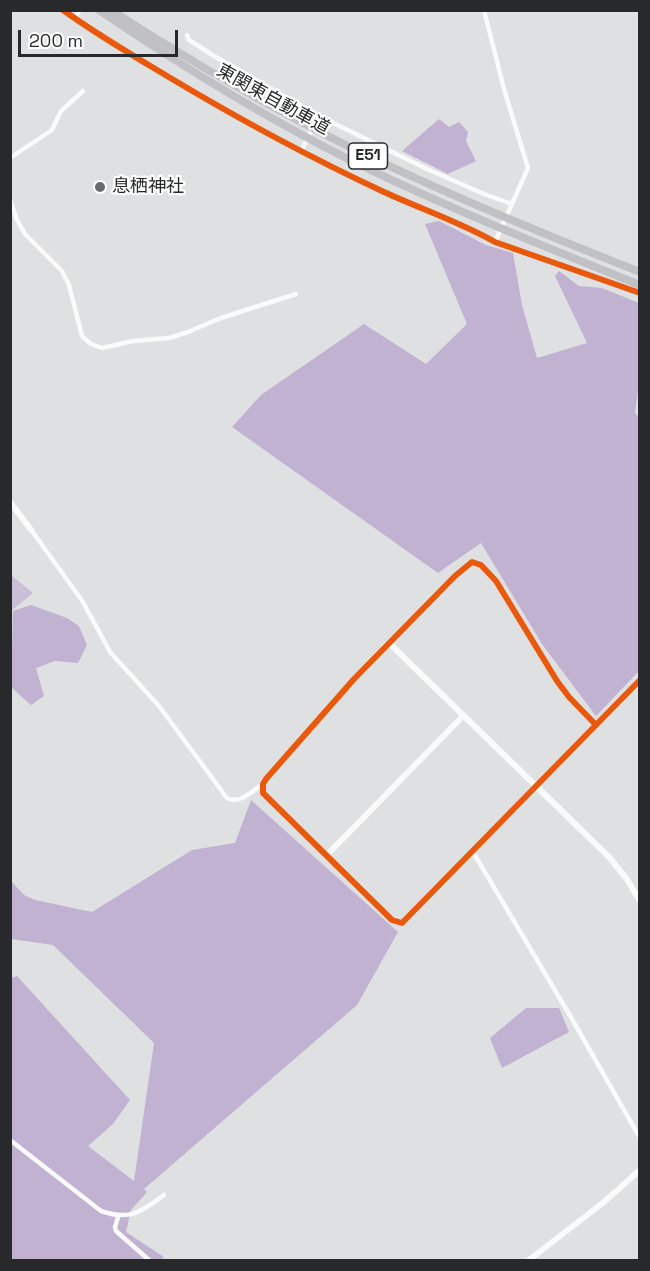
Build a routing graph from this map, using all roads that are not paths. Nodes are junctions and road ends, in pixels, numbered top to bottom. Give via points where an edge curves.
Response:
1 (63, 10) edge
2 (80, 10) edge
3 (99, 10) edge
4 (111, 10) edge
5 (484, 10) edge
6 (75, 18) junction
7 (187, 35) dead end
8 (83, 91) dead end
9 (318, 117) junction
10 (302, 149) junction
11 (10, 158) edge
12 (10, 199) edge
13 (511, 206) junction
14 (496, 240) junction
15 (639, 272) edge
16 (639, 285) edge
17 (639, 293) edge
18 (296, 294) dead end
19 (10, 502) edge
20 (32, 531) joint
21 (389, 643) junction
22 (639, 680) edge
23 (463, 716) junction
24 (596, 725) junction
25 (263, 784) junction
26 (536, 787) junction
27 (473, 852) junction
28 (326, 856) junction
29 (639, 900) edge
30 (639, 1138) edge
31 (10, 1140) edge
32 (639, 1170) edge
33 (164, 1195) dead end
34 (118, 1217) junction
35 (149, 1260) edge
36 (529, 1260) edge

1 - 6 street
2 - 6 street
3 - 16 highway, 東関東自動車道 / E51 via 207,80 351,160 470,215
4 - 15 highway, 東関東自動車道 / E51 via 240,88 356,150
5 - 13 street via 528,168
6 - 10 street via 223,109
7 - 9 street via 214,56
8 - 11 street via 61,111 52,129
9 - 10 street
9 - 13 street
10 - 14 street via 384,192
12 - 18 street via 25,234 62,271 82,336 102,348 188,333
13 - 14 street
14 - 17 street
19 - 20 street
20 - 25 street via 83,602 110,652 159,706 227,798 241,799
21 - 23 street
21 - 24 street via 467,565 477,562 496,582 569,698
21 - 25 street
22 - 24 street
23 - 26 street
23 - 28 street
24 - 26 street
25 - 28 street via 265,796
26 - 27 street
26 - 29 street via 609,858
27 - 28 street via 402,923 392,920
27 - 30 street
31 - 34 street via 101,1211
32 - 36 street
33 - 34 street via 138,1213
34 - 35 street via 116,1231

